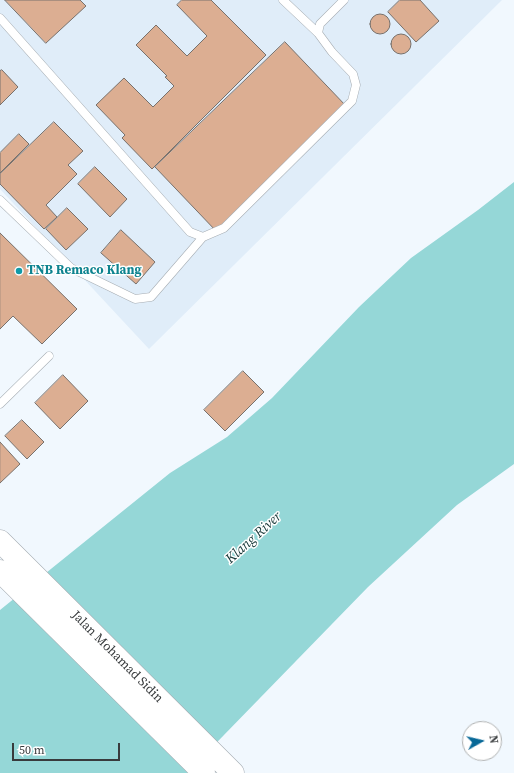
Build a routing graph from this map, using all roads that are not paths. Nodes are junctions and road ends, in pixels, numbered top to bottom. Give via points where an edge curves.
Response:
1 (283, 0) edge
2 (344, 0) edge
3 (0, 18) edge
4 (318, 33) junction
5 (0, 200) edge
6 (203, 237) junction
7 (49, 356) dead end
8 (0, 404) edge
9 (0, 541) edge
10 (0, 571) edge
11 (204, 773) edge
12 (233, 773) edge

1 - 4 lane
2 - 4 lane via 320,24
3 - 6 lane via 190,232
4 - 6 lane via 352,74 356,85 352,101 224,228
5 - 6 lane via 71,268 135,299 151,297
7 - 8 lane
9 - 12 main road, Jalan Mohamad Sidin
10 - 11 main road, Jalan Mohamad Sidin

